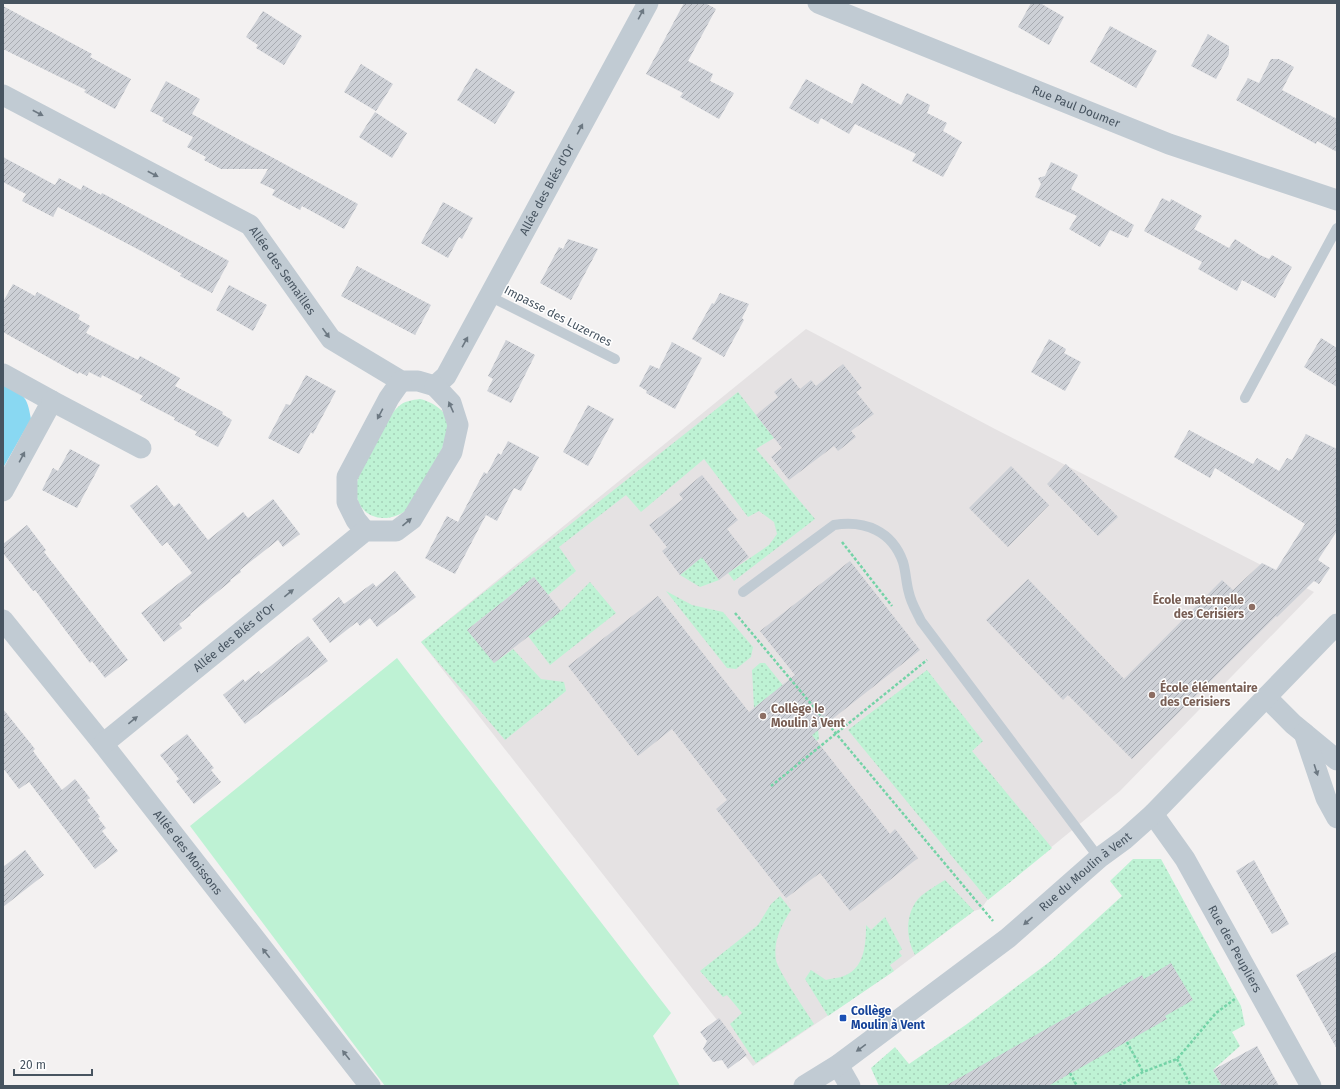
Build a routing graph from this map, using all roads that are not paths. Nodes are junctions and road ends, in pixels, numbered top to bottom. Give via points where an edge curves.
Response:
1 (648, 3) edge
2 (818, 3) edge
3 (3, 95) edge
4 (1337, 200) edge
5 (1337, 228) edge
6 (489, 296) junction
7 (615, 359) dead end
8 (3, 374) edge
9 (401, 381) junction
10 (440, 381) junction
11 (1245, 398) dead end
12 (52, 401) junction
13 (141, 448) dead end
14 (3, 491) edge
15 (365, 531) junction
16 (743, 592) dead end
17 (3, 620) edge
18 (1337, 624) edge
19 (1266, 697) junction
20 (1304, 733) junction
21 (103, 744) junction
22 (1337, 760) edge
23 (1153, 814) junction
24 (1337, 818) edge
25 (1099, 858) junction
26 (838, 1065) junction
27 (370, 1086) edge
28 (804, 1086) edge
29 (850, 1086) edge
30 (1311, 1086) edge

6 -> 1 street, Allée des Blés d'Or
2 - 4 street, Rue Paul Doumer via 1169,144
3 -> 9 street, Allée des Semailles via 250,225 331,339
5 - 11 lane
6 - 7 lane, Impasse des Luzernes
10 -> 6 street, Allée des Blés d'Or
8 - 12 street
9 - 10 street, Allée des Semailles
9 -> 15 street via 389,398 347,477 348,502 356,520
15 -> 10 street via 396,531 412,519 452,452 458,425
12 - 13 street
14 -> 12 street
21 -> 15 street, Allée des Blés d'Or
16 - 25 lane via 834,525 850,522 870,527 889,538 903,562 909,594 921,621
17 - 21 street, Allée des Moissons
18 - 19 street, Rue du Moulin à Vent
19 - 20 street
19 - 23 street, Rue du Moulin à Vent
20 - 22 street
20 -> 24 street via 1326,798
27 -> 21 street, Allée des Moissons
23 - 25 street, Rue du Moulin à Vent
23 - 30 street, Rue des Peupliers via 1184,859
25 -> 26 street, Rue du Moulin à Vent via 1008,938
26 - 28 street, Rue du Moulin à Vent
26 - 29 street

